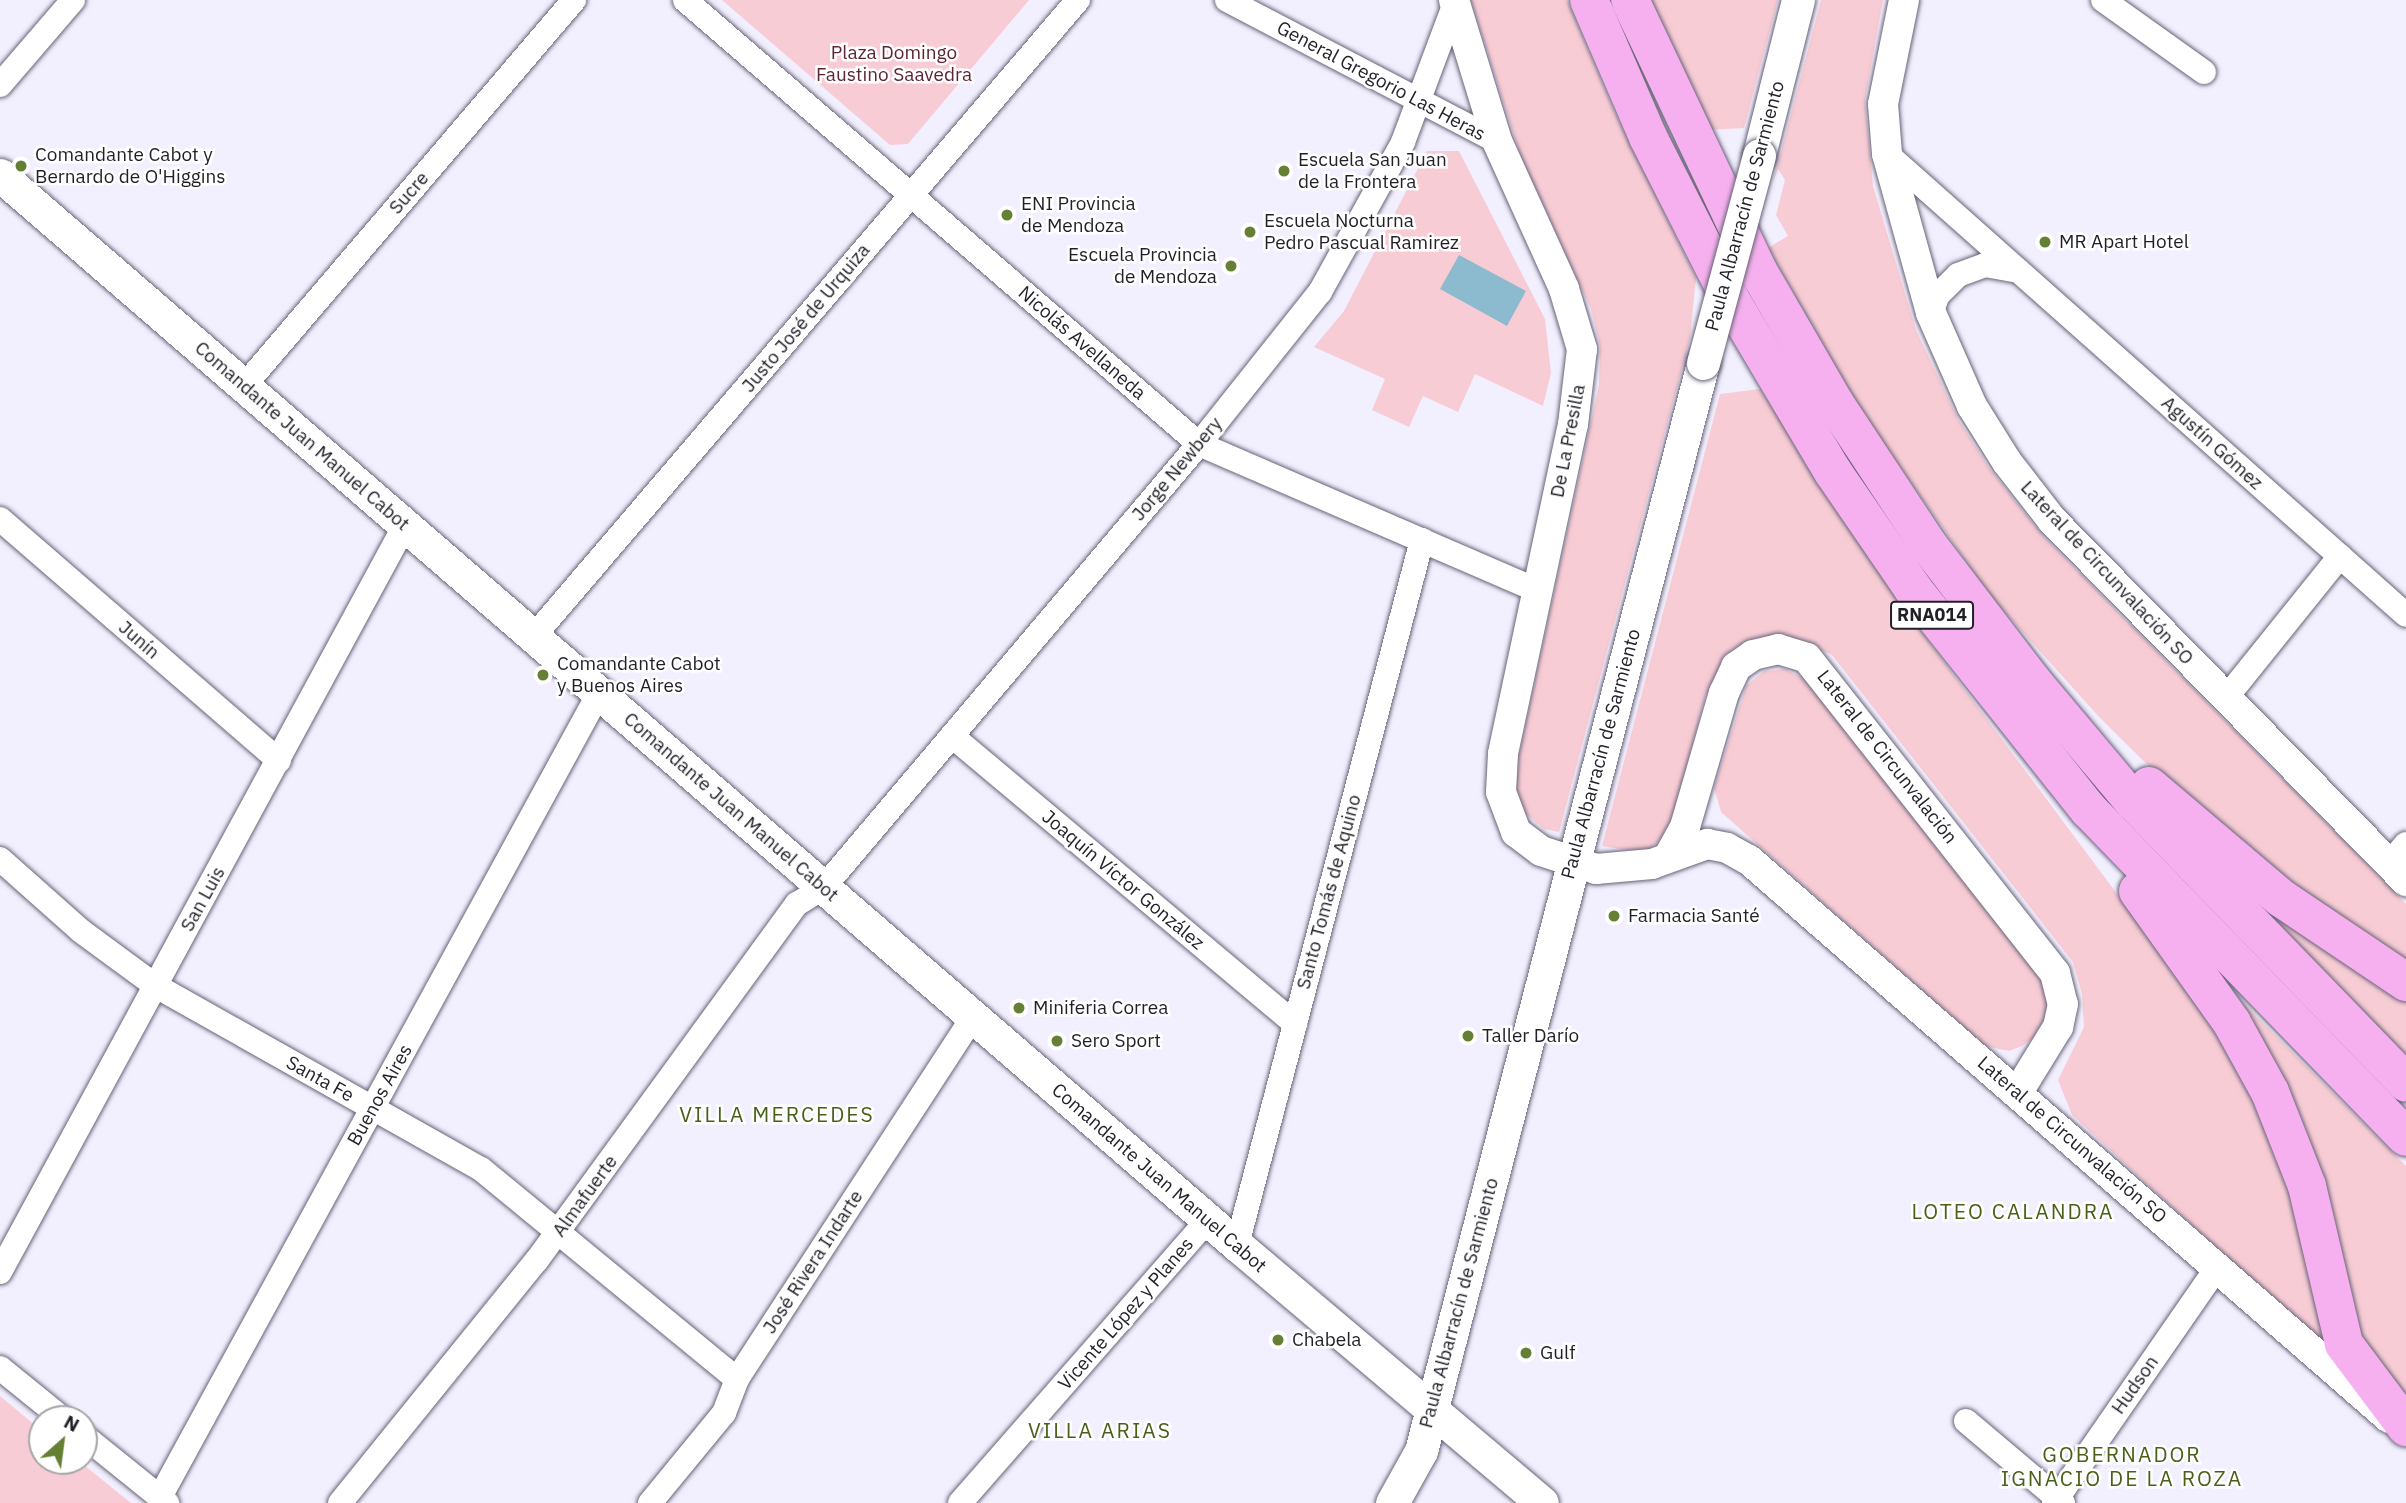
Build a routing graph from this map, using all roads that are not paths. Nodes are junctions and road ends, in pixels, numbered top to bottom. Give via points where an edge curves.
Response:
1 (73, 0) edge
2 (574, 0) edge
3 (685, 0) edge
4 (1078, 0) edge
5 (1227, 0) edge
6 (1589, 0) edge
7 (1630, 0) edge
8 (1798, 0) edge
9 (1904, 0) edge
10 (2103, 0) edge
11 (1454, 1) edge
12 (2204, 72) dead end
13 (0, 85) edge
14 (1418, 101) junction
15 (1497, 141) junction
16 (1887, 154) junction
17 (0, 175) edge
18 (911, 195) junction
19 (2018, 271) junction
20 (1931, 313) junction
21 (244, 386) junction
22 (1199, 444) junction
23 (0, 519) edge
24 (405, 525) junction
25 (1422, 540) junction
26 (2340, 556) junction
27 (1538, 591) junction
28 (2406, 615) edge
29 (534, 636) junction
30 (1999, 640) junction
31 (599, 693) junction
32 (2226, 698) junction
33 (952, 736) junction
34 (279, 761) junction
35 (2058, 774) junction
36 (1670, 856) junction
37 (0, 859) edge
38 (1573, 862) junction
39 (2400, 863) edge
40 (824, 887) junction
41 (2406, 982) edge
42 (156, 986) junction
43 (973, 1017) junction
44 (1294, 1024) junction
45 (2406, 1083) edge
46 (2018, 1092) junction
47 (373, 1108) junction
48 (2406, 1138) edge
49 (1208, 1220) junction
50 (558, 1231) junction
51 (1237, 1245) junction
52 (2217, 1268) junction
53 (0, 1272) edge
54 (0, 1368) edge
55 (737, 1379) junction
56 (46, 1405) edge
57 (1432, 1408) junction
58 (1966, 1421) dead end
59 (2406, 1429) edge
60 (98, 1447) edge
61 (163, 1500) edge
62 (2058, 1501) edge
63 (340, 1503) edge
64 (650, 1503) edge
65 (960, 1503) edge
66 (1392, 1503) edge
67 (1542, 1503) edge

1 - 13 street
2 - 21 street, Sucre
3 - 18 street, Nicolás Avellaneda
4 - 18 street, Justo José de Urquiza
5 - 14 street, General Gregorio Las Heras
6 - 35 highway, RNA014 via 1678,199 1794,410 1913,589
7 - 30 highway, RNA014 via 1705,166 1781,312 1881,475
8 - 38 main road, Paula Albarracín de Sarmiento, bridge
9 - 16 street, Lateral de Circunvalación SO via 1883,104
10 - 12 street
11 - 14 street, Jorge Newbery
11 - 15 street, De La Presilla
14 - 15 street, General Gregorio Las Heras
14 - 22 street, Jorge Newbery via 1403,142 1320,292
15 - 27 street, De La Presilla via 1564,289 1581,341 1579,390
16 - 19 street, Agustín Gómez
16 - 20 street, Lateral de Circunvalación SO
17 - 21 main road, Comandante Juan Manuel Cabot
18 - 22 street, Nicolás Avellaneda
18 - 29 street, Justo José de Urquiza
19 - 20 street via 1986,265 1958,275 1938,295
19 - 26 street, Agustín Gómez
20 - 32 street, Lateral de Circunvalación SO via 1972,407 2028,491
21 - 24 main road, Comandante Juan Manuel Cabot
22 - 25 street, Nicolás Avellaneda
22 - 33 street, Jorge Newbery
23 - 34 street, Junín
24 - 29 main road, Comandante Juan Manuel Cabot
24 - 34 street, San Luis
25 - 27 street, Nicolás Avellaneda
25 - 44 street, Santo Tomás de Aquino
26 - 28 street, Agustín Gómez
26 - 32 street
27 - 38 street, De La Presilla via 1504,744 1501,792 1510,822 1522,840
29 - 31 main road, Comandante Juan Manuel Cabot
30 - 41 highway via 2192,825 2308,919
30 - 45 highway, RNA014 via 2157,828
31 - 40 main road, Comandante Juan Manuel Cabot
31 - 47 street, Buenos Aires
32 - 39 street, Lateral de Circunvalación SO
33 - 40 street, Jorge Newbery
33 - 44 street, Joaquín Víctor González
34 - 42 street, San Luis
35 - 48 highway, RNA014 via 2186,913
35 - 59 highway via 2253,1059 2307,1186 2344,1344
36 - 38 street, Lateral de Circunvalación SO via 1628,869
36 - 46 street, Lateral de Circunvalación SO via 1707,845 1727,848 1749,860
36 - 46 street, Lateral de Circunvalación via 1685,827 1724,693 1736,667 1753,655 1778,649 1807,658 2054,973 2063,1004 2058,1027
37 - 42 street, Santa Fe via 81,931
38 - 57 main road, Paula Albarracín de Sarmiento
40 - 43 main road, Comandante Juan Manuel Cabot
40 - 50 street, Almafuerte via 797,904
42 - 47 street, Santa Fe
42 - 53 street, San Luis
43 - 49 main road, Comandante Juan Manuel Cabot
43 - 55 street, José Rivera Indarte
44 - 51 street, Santo Tomás de Aquino
46 - 52 street, Lateral de Circunvalación SO
47 - 50 street, Santa Fe via 481,1169
47 - 61 street, Buenos Aires
49 - 51 main road, Comandante Juan Manuel Cabot
49 - 65 street, Vicente López y Planes
50 - 55 street, Santa Fe
50 - 63 street, Almafuerte
51 - 57 main road, Comandante Juan Manuel Cabot
52 - 59 street, Lateral de Circunvalación SO via 2362,1398
52 - 62 street, Hudson
54 - 56 street
55 - 64 street, José Rivera Indarte via 724,1413
57 - 66 main road, Paula Albarracín de Sarmiento via 1421,1451
57 - 67 main road, Comandante Juan Manuel Cabot
58 - 62 street
60 - 61 street

